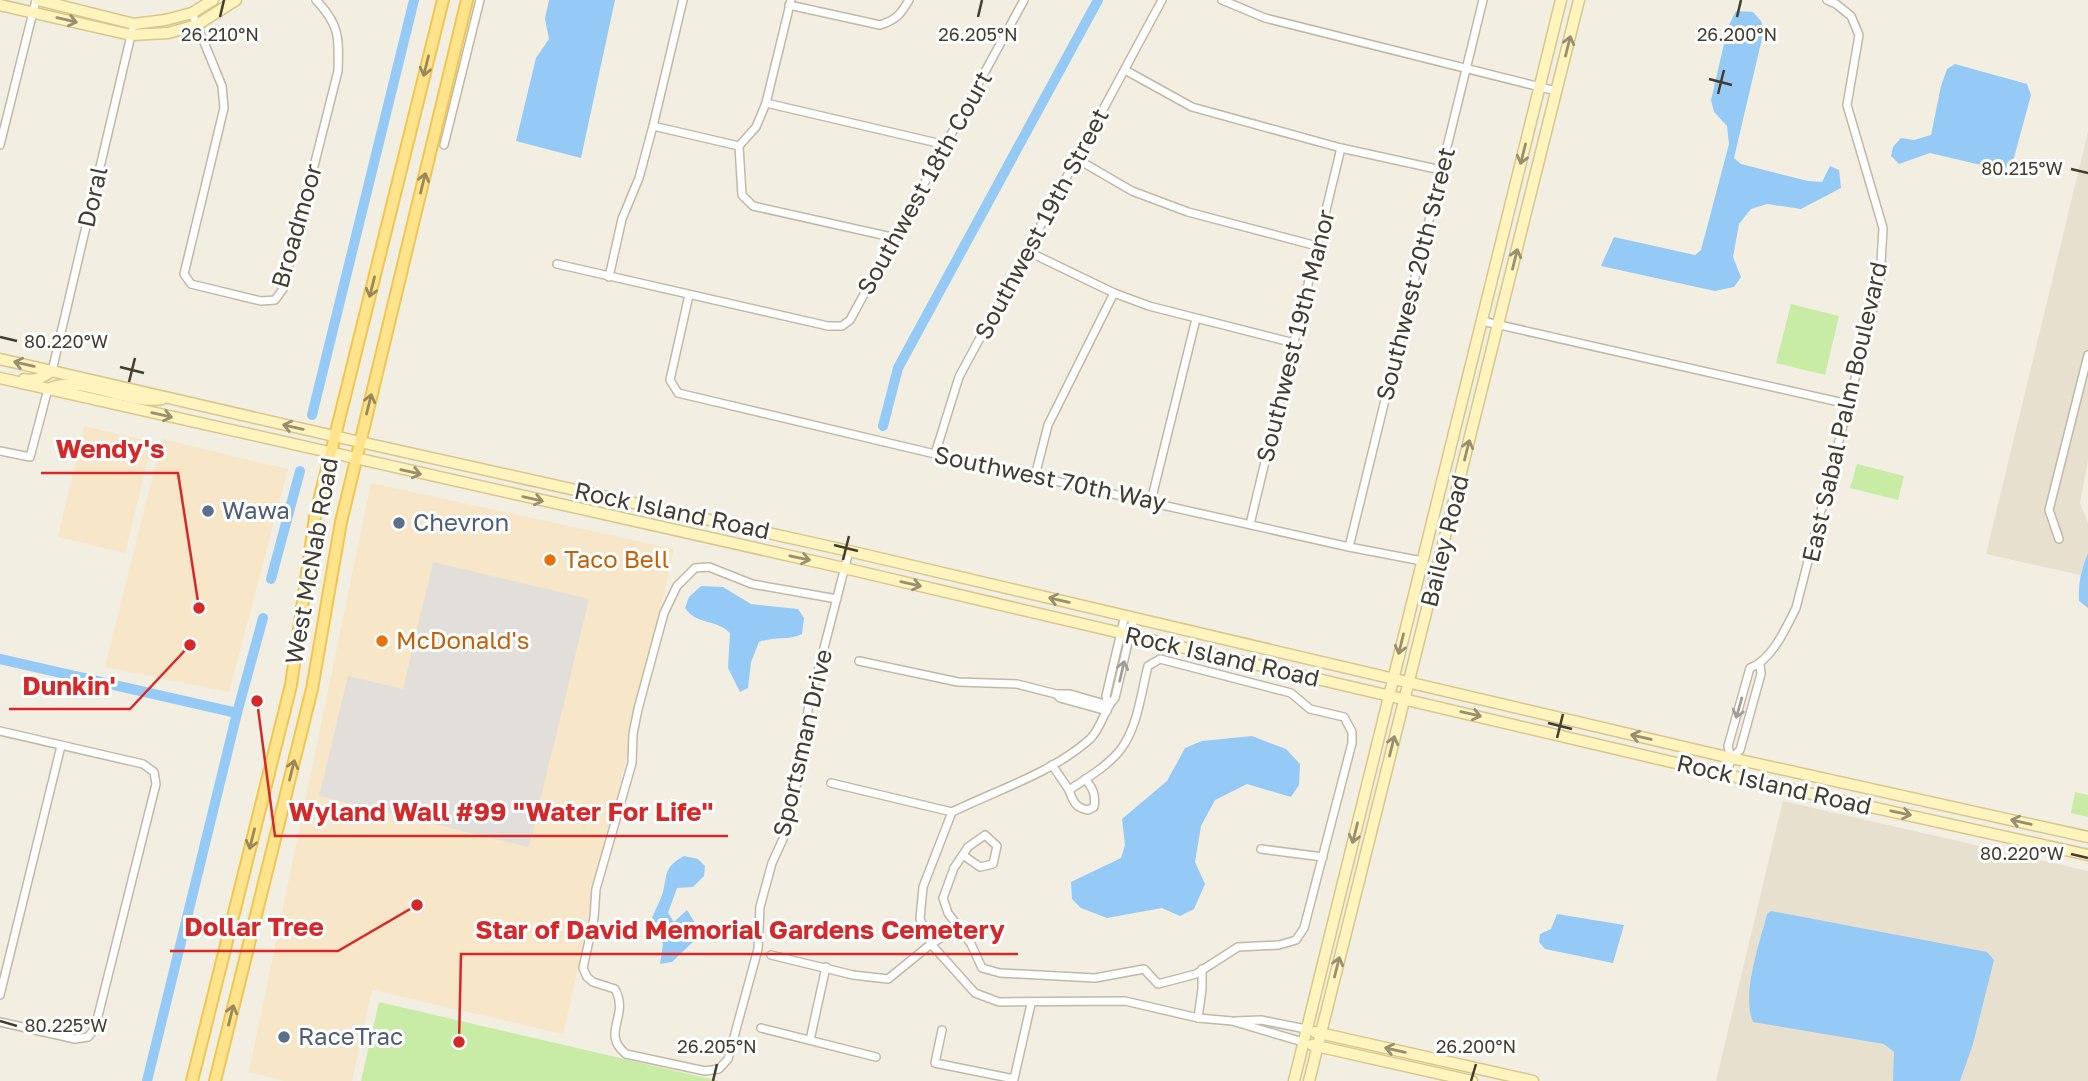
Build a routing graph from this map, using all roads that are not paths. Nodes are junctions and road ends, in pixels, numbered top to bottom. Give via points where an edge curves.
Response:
1 (37, 0) edge
2 (213, 0) edge
3 (236, 0) edge
4 (316, 0) edge
5 (443, 0) edge
6 (467, 0) edge
7 (480, 0) edge
8 (683, 0) edge
9 (909, 0) edge
10 (1024, 0) edge
11 (1162, 0) edge
12 (1222, 0) edge
13 (1483, 0) edge
14 (1561, 0) edge
15 (1579, 0) edge
16 (1826, 0) edge
17 (790, 2) edge
18 (0, 5) edge
19 (33, 13) junction
20 (192, 13) junction
21 (134, 24) junction
22 (197, 25) junction
23 (131, 35) junction
24 (1466, 69) junction
25 (1125, 70) junction
26 (1540, 87) junction
27 (1556, 91) junction
28 (766, 103) junction
29 (653, 126) junction
30 (0, 145) edge
31 (444, 145) dead end
32 (946, 145) junction
33 (739, 146) junction
34 (1341, 148) junction
35 (1077, 159) junction
36 (1441, 170) junction
37 (896, 238) junction
38 (1317, 246) junction
39 (1027, 251) junction
40 (557, 264) dead end
41 (609, 277) junction
42 (1114, 293) junction
43 (688, 295) junction
44 (1196, 319) junction
45 (1482, 321) junction
46 (1498, 325) junction
47 (1294, 344) junction
48 (2088, 355) edge
49 (0, 359) edge
50 (52, 371) junction
51 (0, 376) edge
52 (48, 389) junction
53 (169, 398) junction
54 (1847, 404) junction
55 (335, 436) junction
56 (360, 442) junction
57 (0, 451) edge
58 (331, 454) junction
59 (935, 454) junction
60 (356, 460) junction
61 (1035, 477) junction
62 (1151, 501) junction
63 (1250, 524) junction
64 (2059, 538) dead end
65 (1349, 547) junction
66 (849, 551) junction
67 (1422, 561) junction
68 (844, 568) junction
69 (837, 599) junction
70 (1130, 616) junction
71 (1125, 634) junction
72 (859, 661) dead end
73 (1760, 665) junction
74 (1393, 679) junction
75 (1409, 683) junction
76 (1389, 695) junction
77 (1404, 699) junction
78 (1108, 708) junction
79 (0, 731) edge
80 (61, 746) junction
81 (1731, 758) junction
82 (1052, 765) junction
83 (1727, 775) junction
84 (1085, 779) junction
85 (831, 783) dead end
86 (1069, 790) junction
87 (951, 812) junction
88 (2088, 837) edge
89 (1261, 849) dead end
90 (962, 855) junction
91 (2088, 855) edge
92 (1323, 857) junction
93 (957, 928) junction
94 (931, 944) junction
95 (771, 954) dead end
96 (826, 967) junction
97 (1202, 970) junction
98 (0, 995) edge
99 (1031, 1004) junction
100 (1198, 1018) junction
101 (0, 1021) edge
102 (1232, 1021) junction
103 (761, 1028) dead end
104 (942, 1030) dead end
105 (1306, 1030) junction
106 (1321, 1033) junction
107 (810, 1040) junction
108 (1303, 1042) junction
109 (1318, 1046) junction
110 (876, 1056) dead end
111 (192, 1081) edge
112 (215, 1081) edge
113 (1294, 1081) edge
114 (1309, 1081) edge
115 (1472, 1081) edge
116 (1533, 1081) edge

1 - 19 street
1 - 21 main road
2 - 20 main road
3 - 22 main road
4 - 22 street, Broadmoor via 340,37 338,71 283,289 275,300 261,301 191,284 184,274 224,108 222,86
5 -> 55 main road, West McNab Road
56 -> 6 main road, West McNab Road
7 - 31 street
8 - 29 street
9 - 17 street via 900,16 880,25
10 - 32 street, Southwest 18th Court
11 - 25 street, Southwest 19th Street
12 - 24 street via 1265,18
13 - 24 street, Southwest 20th Street
14 - 26 main road, Bailey Road
27 -> 15 main road, Bailey Road
16 - 54 street, East Sabal Palm Boulevard via 1851,16 1860,35 1847,105 1883,228 1880,281
17 - 28 street
18 - 19 main road
19 -> 23 main road
19 - 30 street
20 - 21 main road
20 - 22 street, Broadmoor
21 - 23 street, Doral
22 - 23 main road via 168,33
23 - 50 street, Doral
24 - 26 street
24 - 36 street, Southwest 20th Street
25 - 34 street via 1192,107
25 - 35 street, Southwest 19th Street
26 - 27 street
26 -> 45 main road, Bailey Road
46 -> 27 main road, Bailey Road
28 - 32 street
28 - 33 street via 756,127
29 - 33 street
29 - 41 street via 622,219
32 - 37 street, Southwest 18th Court
33 - 37 street via 742,195 753,206
34 - 36 street
34 - 38 street, Southwest 19th Manor
35 - 38 street via 1132,191 1188,212
35 - 39 street, Southwest 19th Street
36 - 65 street, Southwest 20th Street
37 - 43 street, Southwest 18th Court via 850,320 842,326
38 - 47 street, Southwest 19th Manor
39 - 42 street
39 - 59 street, Southwest 19th Street via 959,377
40 - 41 street
41 - 43 street
42 - 44 street
42 - 61 street via 1048,425
43 - 59 street, Southwest 70th Way via 670,380 678,393
44 - 47 street
44 - 62 street
45 - 46 street
45 - 67 main road, Bailey Road
46 - 54 street
75 -> 46 main road, Bailey Road
47 - 63 street, Southwest 19th Manor
48 - 64 street via 2049,510
50 -> 49 main road
50 - 51 main road via 30,381
50 - 53 main road
51 - 52 main road
52 - 53 main road via 66,384 146,401
52 - 57 street via 30,457
52 -> 58 main road, Rock Island Road
55 -> 53 main road, Rock Island Road
54 - 73 street, East Sabal Palm Boulevard via 1796,608
55 - 56 main road, Rock Island Road
55 - 58 main road, West McNab Road
56 - 60 main road, West McNab Road
56 - 66 main road, Rock Island Road
58 - 60 main road, Rock Island Road
58 -> 111 main road, West McNab Road via 315,517 291,685
59 - 61 street, Southwest 70th Way
60 -> 68 main road, Rock Island Road
112 -> 60 main road, West McNab Road via 312,689
61 - 62 street, Southwest 70th Way
62 - 63 street, Southwest 70th Way
63 - 65 street, Southwest 70th Way
65 - 67 street, Southwest 70th Way
66 - 68 street, Sportsman Drive
70 -> 66 main road, Rock Island Road
67 -> 74 main road, Bailey Road
68 - 69 street, Sportsman Drive
68 -> 71 main road, Rock Island Road
69 - 69 street, Sportsman Drive via 808,710 783,839 760,907 758,949 728,1059 719,1069 705,1071 626,1054 614,1036 618,995 615,989 593,982 583,968 596,889 632,763 638,709 664,613 677,586 695,568 709,567 752,583
70 - 71 street
70 - 74 main road, Rock Island Road
71 - 76 main road, Rock Island Road
71 - 78 street via 1115,698
72 - 78 street via 958,682 1017,684 1070,694
73 - 81 street, East Sabal Palm Boulevard via 1740,750
73 -> 81 street, East Sabal Palm Boulevard via 1750,668 1728,746
74 - 75 main road, Rock Island Road
74 - 76 main road, Bailey Road
75 - 77 main road, Bailey Road
81 -> 75 main road, Rock Island Road
76 - 77 main road, Rock Island Road
76 -> 105 main road, Bailey Road
77 -> 83 main road, Rock Island Road
106 -> 77 main road, Bailey Road
78 - 82 street via 1091,738
79 - 80 street
80 - 98 street
80 - 101 street via 143,764 154,772 156,784 95,1028 88,1037 75,1039
81 - 83 street, East Sabal Palm Boulevard
88 -> 81 main road, Rock Island Road
82 - 86 street
82 - 87 street
83 -> 91 main road, Rock Island Road
84 - 86 street
84 - 86 street via 1092,787 1094,807 1079,808
84 - 92 street via 1121,749 1133,727 1148,666 1160,659 1291,694 1310,709 1344,717 1352,732
85 - 87 street
87 - 94 street via 923,887 920,919
89 - 92 street
90 - 90 street via 985,835 997,846 993,864 980,867
90 - 93 street via 943,898
92 - 97 street via 1304,928 1296,940 1238,947
93 - 94 street
93 - 97 street via 982,968 1000,973 1095,978 1144,969 1158,984
94 - 96 street via 888,979
94 - 99 street via 975,993 999,1002
95 - 96 street
96 - 107 street
97 - 100 street
99 - 100 street via 1125,1001
99 - 104 street via 1014,1079 935,1063
100 - 102 street
102 - 105 street via 1261,1020
102 - 108 street
103 - 107 street
105 - 106 main road
105 - 108 main road, Bailey Road
106 - 109 main road, Bailey Road
116 -> 106 main road
107 - 110 street
108 - 109 main road
108 - 113 main road, Bailey Road
109 - 114 main road, Bailey Road
109 - 115 main road

